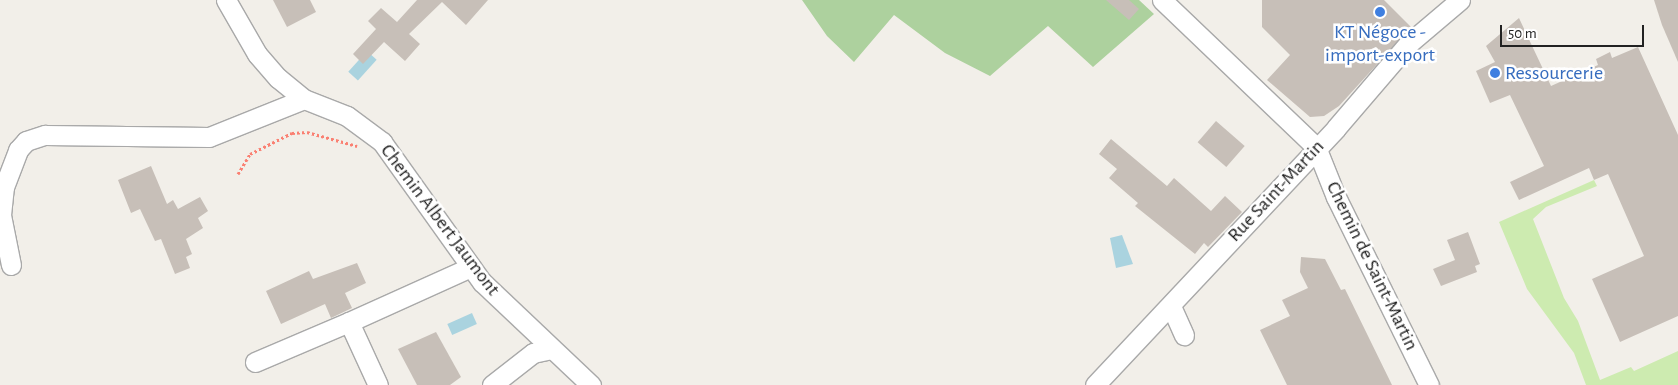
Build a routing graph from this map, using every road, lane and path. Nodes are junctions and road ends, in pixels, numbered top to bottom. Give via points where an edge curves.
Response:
1 (226, 0) edge
2 (1162, 0) edge
3 (1460, 0) edge
4 (304, 98) junction
5 (382, 142) junction
6 (1316, 146) junction
7 (238, 174) dead end
8 (11, 265) dead end
9 (471, 267) junction
10 (1171, 306) junction
11 (349, 322) junction
12 (1184, 335) dead end
13 (552, 349) junction
14 (254, 362) dead end
15 (378, 385) edge
16 (492, 385) edge
17 (591, 385) edge
18 (1095, 385) edge
19 (1429, 385) edge

1 - 4 street, Chemin Albert Jaumont via 265,64
2 - 6 street
3 - 6 street, Rue Saint-Martin via 1408,44
4 - 5 street, Chemin Albert Jaumont via 347,116
4 - 8 street via 209,137 45,135 26,141 18,150 4,187 1,215
5 - 7 path via 350,147 307,132 292,133 250,154
5 - 9 street, Chemin Albert Jaumont
6 - 10 street, Rue Saint-Martin
6 - 19 street, Chemin de Saint-Martin via 1336,197
9 - 11 street
9 - 13 street, Chemin Albert Jaumont
10 - 12 street
10 - 18 street, Rue Saint-Martin
11 - 14 street
11 - 15 street
13 - 16 street via 533,353
13 - 17 street, Chemin Albert Jaumont

